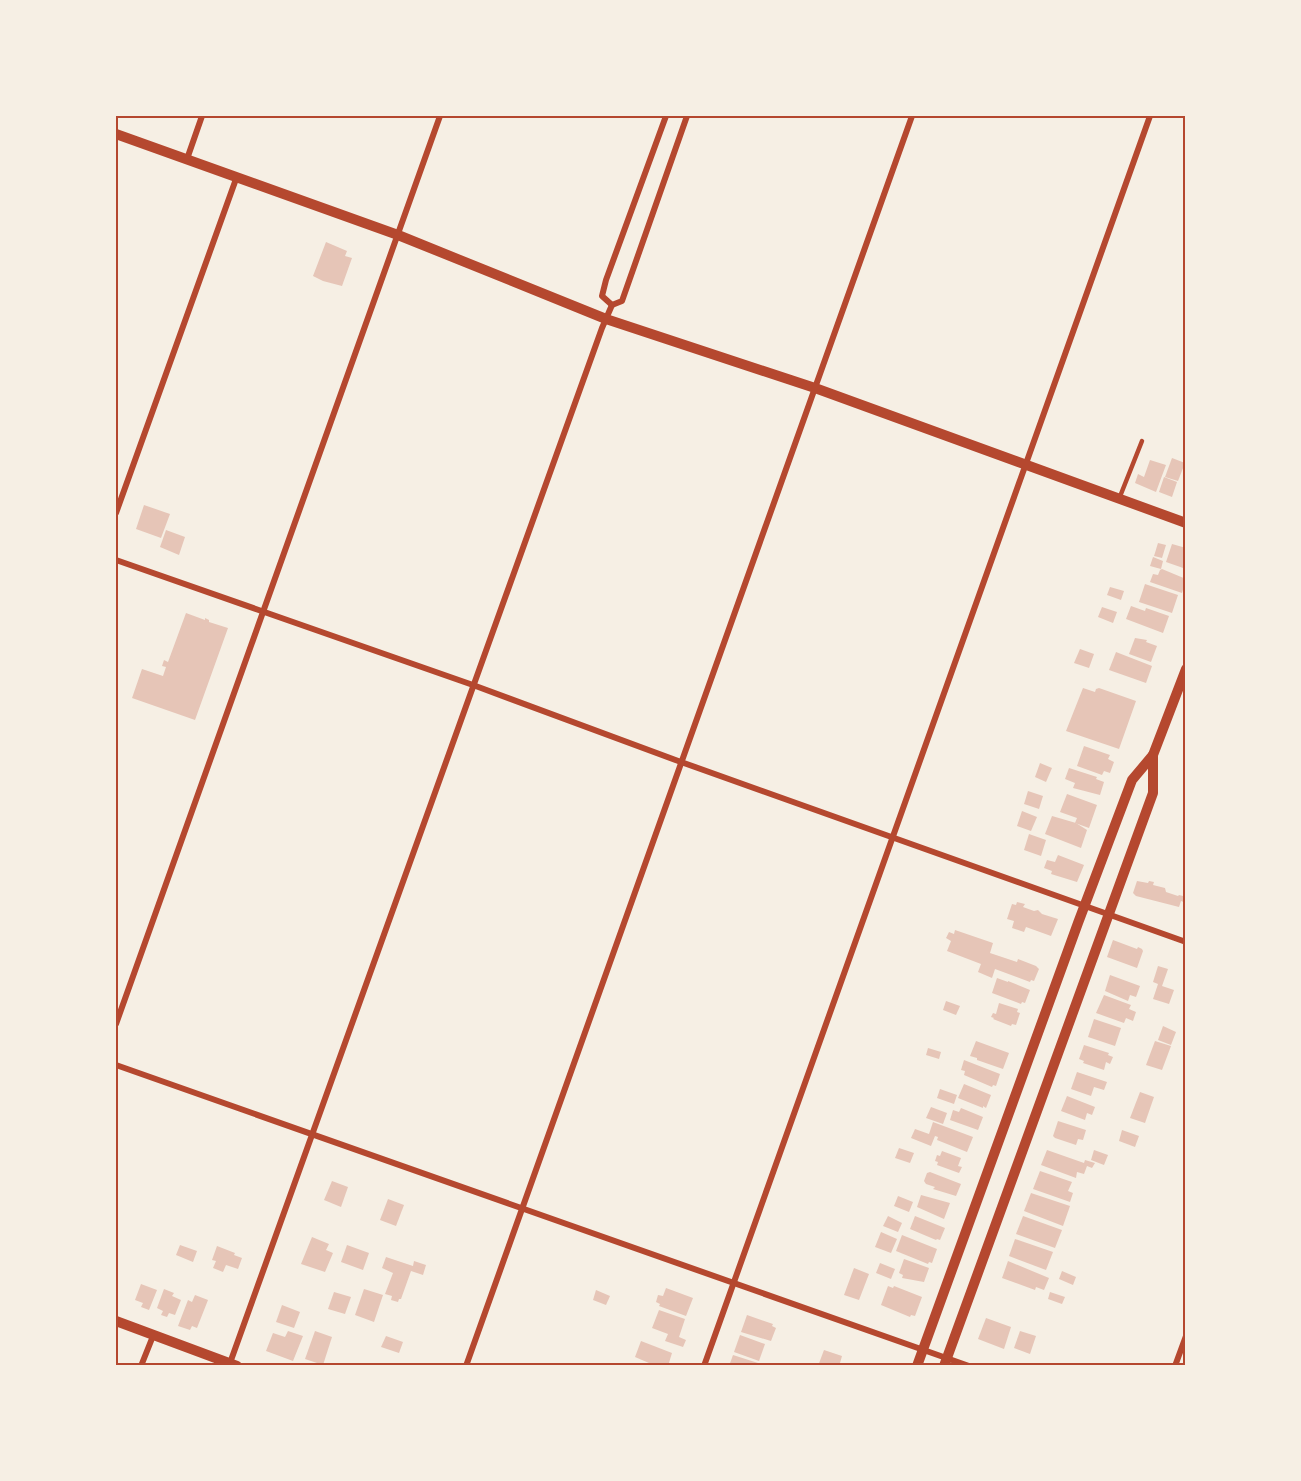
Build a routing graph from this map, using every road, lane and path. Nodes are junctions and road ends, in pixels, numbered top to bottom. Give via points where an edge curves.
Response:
1 (202, 116) edge
2 (440, 116) edge
3 (666, 116) edge
4 (687, 116) edge
5 (912, 116) edge
6 (1150, 116) edge
7 (116, 134) edge
8 (186, 159) junction
9 (236, 179) junction
10 (398, 235) junction
11 (612, 305) junction
12 (606, 319) junction
13 (815, 388) junction
14 (1142, 441) dead end
15 (1025, 465) junction
16 (1119, 499) junction
17 (116, 513) edge
18 (1185, 523) edge
19 (116, 560) edge
20 (263, 612) junction
21 (1185, 669) edge
22 (473, 685) junction
23 (1153, 755) junction
24 (681, 762) junction
25 (893, 837) junction
26 (1085, 906) junction
27 (1108, 914) junction
28 (1185, 942) edge
29 (116, 1024) edge
30 (116, 1065) edge
31 (311, 1134) junction
32 (521, 1209) junction
33 (732, 1283) junction
34 (116, 1321) edge
35 (153, 1335) junction
36 (1185, 1336) edge
37 (923, 1349) junction
38 (945, 1361) edge
39 (233, 1364) edge
40 (141, 1365) edge
41 (466, 1365) edge
42 (704, 1365) edge
43 (917, 1365) edge
44 (969, 1365) edge
45 (1175, 1365) edge

1 - 8 street
2 - 10 street
3 - 11 street via 606,280 602,296
4 - 11 street via 621,301
5 - 13 street
6 - 15 street
7 - 8 street
8 - 9 street
9 - 10 street
9 - 17 street
10 - 12 street
10 - 20 street
11 - 12 street
12 - 13 street
12 - 22 street
13 - 15 street
13 - 24 street
14 - 16 lane
15 - 16 street
15 - 25 street
16 - 18 street
19 - 20 street
20 - 22 street
20 - 29 street
21 - 23 street
22 - 24 street
22 - 31 street
23 - 26 street via 1132,780
23 - 27 street via 1153,793
24 - 25 street
24 - 32 street
25 - 26 street
25 - 33 street
26 - 27 street
26 - 37 street
27 - 28 street
27 - 38 street
30 - 31 street
31 - 32 street
31 - 39 street
32 - 33 street
32 - 41 street
33 - 37 street
33 - 42 street
34 - 35 street
35 - 39 street
35 - 40 street
36 - 45 street
37 - 38 street
37 - 43 street
38 - 44 street

